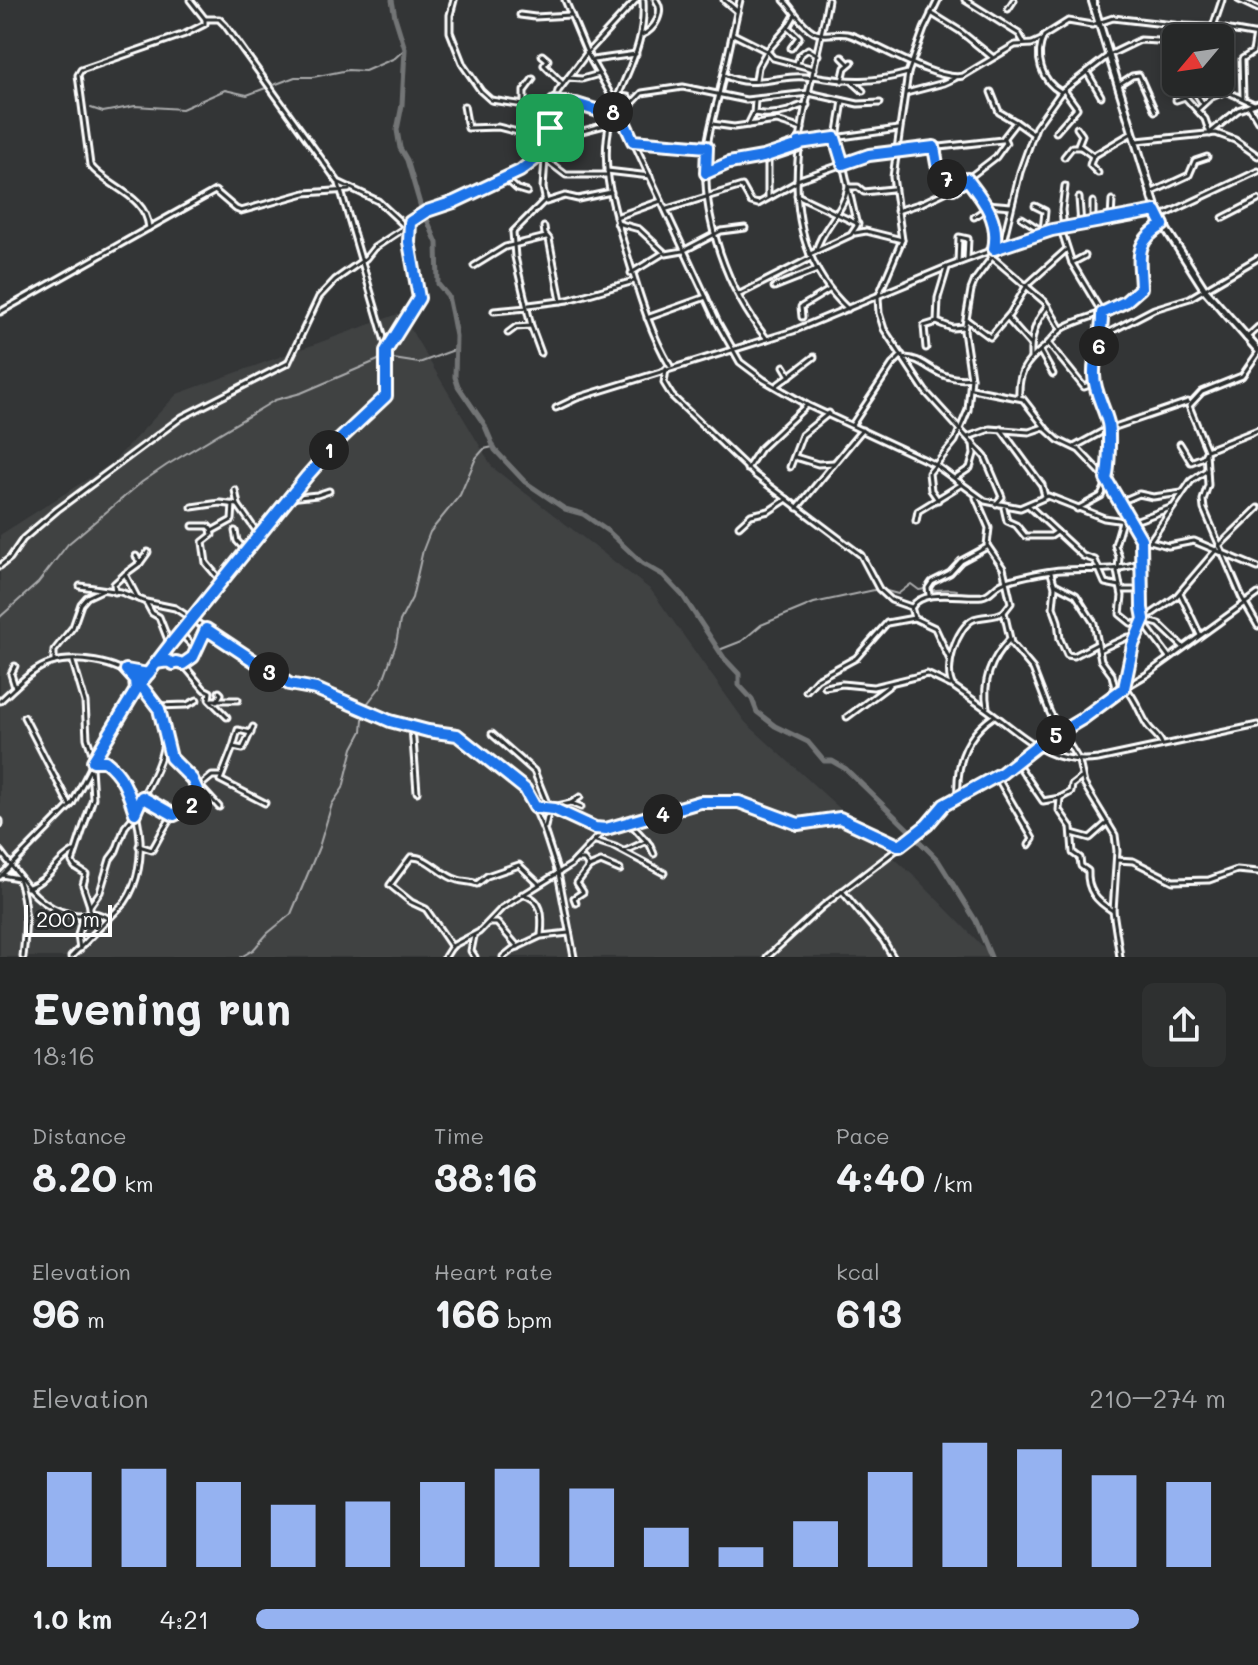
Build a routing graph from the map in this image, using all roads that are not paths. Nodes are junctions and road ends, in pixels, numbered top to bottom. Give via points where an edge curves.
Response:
1 (190, 0) edge
2 (454, 0) edge
3 (565, 0) edge
4 (636, 0) edge
5 (643, 0) edge
6 (656, 0) edge
7 (724, 0) edge
8 (740, 0) edge
9 (784, 0) edge
10 (828, 0) edge
11 (938, 0) edge
12 (965, 0) edge
13 (1014, 0) edge
14 (1092, 0) edge
15 (1222, 0) edge
16 (1239, 0) edge
17 (1008, 9) dead end
18 (1258, 9) edge
19 (737, 11) junction
20 (931, 13) junction
21 (795, 14) junction
22 (520, 15) dead end
23 (571, 15) junction
24 (205, 19) junction
25 (1099, 22) junction
26 (1214, 24) edge
27 (1162, 25) edge
28 (788, 27) junction
29 (1234, 31) edge
30 (733, 34) junction
31 (642, 35) junction
32 (822, 35) junction
33 (1257, 35) edge
34 (1041, 40) junction
35 (1162, 42) edge
36 (1024, 43) junction
37 (791, 48) dead end
38 (767, 51) junction
39 (587, 53) junction
40 (636, 54) junction
41 (542, 55) dead end
42 (818, 55) junction
43 (1109, 55) junction
44 (842, 57) dead end
45 (992, 57) junction
46 (592, 61) junction
47 (797, 63) junction
48 (910, 63) junction
49 (814, 69) junction
50 (1087, 72) junction
51 (908, 73) junction
52 (599, 74) junction
53 (724, 75) junction
54 (812, 77) junction
55 (955, 78) junction
56 (533, 79) dead end
57 (566, 79) junction
58 (756, 81) junction
59 (842, 81) junction
60 (853, 82) junction
61 (563, 84) junction
62 (1118, 85) junction
63 (863, 91) dead end
64 (1062, 91) junction
65 (991, 92) dead end
66 (809, 93) junction
67 (906, 93) junction
68 (719, 94) junction
69 (619, 96) junction
70 (1101, 96) dead end
71 (1198, 96) edge
72 (1243, 97) junction
73 (1176, 100) dead end
74 (755, 101) junction
75 (843, 101) junction
76 (554, 102) junction
77 (632, 102) junction
78 (880, 103) dead end
79 (1256, 103) edge
80 (616, 104) junction
81 (1203, 104) junction
82 (524, 105) junction
83 (807, 105) junction
84 (464, 106) dead end
85 (1249, 106) junction
86 (1197, 110) junction
87 (1155, 111) dead end
88 (754, 113) junction
89 (612, 115) junction
90 (621, 115) junction
91 (1258, 121) edge
92 (1016, 122) junction
93 (609, 124) junction
94 (712, 124) junction
95 (748, 125) junction
96 (548, 127) junction
97 (1077, 128) dead end
98 (802, 129) junction
99 (900, 129) junction
100 (1056, 132) dead end
101 (1132, 133) junction
102 (526, 134) junction
103 (1033, 134) junction
104 (1210, 134) junction
105 (520, 138) dead end
106 (835, 138) junction
107 (1004, 139) junction
108 (550, 140) junction
109 (633, 141) junction
110 (1135, 142) junction
111 (799, 144) junction
112 (707, 147) junction
113 (934, 147) junction
114 (1080, 147) junction
115 (895, 152) junction
116 (768, 155) junction
117 (1093, 156) junction
118 (1258, 156) edge
119 (539, 157) junction
120 (1064, 157) dead end
121 (1207, 157) dead end
122 (545, 159) junction
123 (843, 164) junction
124 (1258, 171) edge
125 (607, 173) junction
126 (706, 173) junction
127 (1098, 173) dead end
128 (650, 176) junction
129 (506, 179) junction
130 (967, 179) junction
131 (797, 181) junction
132 (338, 182) junction
133 (1065, 186) dead end
134 (848, 187) junction
135 (953, 188) junction
136 (351, 189) junction
137 (893, 189) junction
138 (342, 190) junction
139 (527, 192) dead end
140 (611, 192) junction
141 (1150, 193) junction
142 (797, 195) junction
143 (708, 196) junction
144 (768, 197) junction
145 (1079, 198) dead end
146 (545, 200) junction
147 (663, 200) junction
148 (1112, 200) dead end
149 (1258, 200) edge
150 (1093, 202) dead end
151 (987, 206) junction
152 (1011, 206) junction
153 (1035, 206) dead end
154 (667, 209) junction
155 (897, 211) junction
156 (837, 213) junction
157 (1158, 215) junction
158 (974, 217) dead end
159 (1022, 218) dead end
160 (1223, 218) dead end
161 (616, 220) junction
162 (1111, 220) junction
163 (1093, 222) junction
164 (858, 224) junction
165 (1081, 225) junction
166 (1163, 225) junction
167 (407, 226) junction
168 (544, 227) dead end
169 (149, 228) junction
170 (745, 228) dead end
171 (1062, 228) junction
172 (1043, 232) junction
173 (715, 233) junction
174 (853, 233) junction
175 (546, 237) junction
176 (902, 240) junction
177 (516, 246) junction
178 (996, 248) junction
179 (1066, 250) junction
180 (683, 251) junction
181 (816, 251) junction
182 (664, 253) junction
183 (811, 256) junction
184 (991, 256) junction
185 (1085, 256) dead end
186 (1258, 258) edge
187 (967, 259) junction
188 (362, 260) junction
189 (958, 263) junction
190 (1072, 263) junction
191 (474, 266) dead end
192 (947, 267) junction
193 (817, 270) junction
194 (631, 273) junction
195 (634, 281) junction
196 (1027, 285) junction
197 (774, 287) dead end
198 (829, 290) junction
199 (1205, 290) junction
200 (738, 295) junction
201 (706, 297) junction
202 (878, 297) junction
203 (561, 301) junction
204 (528, 306) junction
205 (1048, 306) junction
206 (848, 309) junction
207 (494, 311) dead end
208 (0, 312) edge
209 (1102, 313) junction
210 (802, 317) dead end
211 (647, 318) junction
212 (1007, 318) junction
213 (967, 320) junction
214 (937, 322) junction
215 (531, 326) junction
216 (964, 327) junction
217 (1258, 327) edge
218 (1061, 329) junction
219 (508, 333) dead end
220 (1102, 336) junction
221 (1246, 338) junction
222 (767, 339) junction
223 (1030, 344) junction
224 (1049, 344) junction
225 (387, 348) junction
226 (926, 348) dead end
227 (733, 350) junction
228 (1040, 351) junction
229 (1258, 352) edge
230 (541, 353) dead end
231 (903, 356) junction
232 (814, 357) dead end
233 (1031, 358) junction
234 (784, 366) dead end
235 (668, 369) junction
236 (1053, 374) dead end
237 (790, 376) junction
238 (971, 378) junction
239 (1095, 383) junction
240 (776, 386) junction
241 (972, 389) junction
242 (1019, 397) junction
243 (1191, 401) junction
244 (807, 405) junction
245 (556, 408) dead end
246 (829, 413) junction
247 (852, 425) junction
248 (1044, 427) junction
249 (1109, 428) junction
250 (960, 429) junction
251 (1001, 429) junction
252 (862, 430) junction
253 (1258, 430) edge
254 (968, 437) junction
255 (972, 442) junction
256 (1180, 444) dead end
257 (1074, 447) junction
258 (1206, 450) junction
259 (794, 457) junction
260 (834, 463) junction
261 (934, 464) junction
262 (790, 467) dead end
263 (747, 469) junction
264 (1207, 469) junction
265 (955, 478) junction
266 (1107, 480) junction
267 (962, 484) junction
268 (235, 490) dead end
269 (329, 491) dead end
270 (1183, 493) junction
271 (974, 495) junction
272 (1045, 496) junction
273 (289, 498) junction
274 (787, 499) junction
275 (938, 500) junction
276 (1120, 502) junction
277 (235, 504) junction
278 (995, 505) junction
279 (1029, 505) junction
280 (192, 507) dead end
281 (1003, 507) junction
282 (1173, 507) junction
283 (797, 508) junction
284 (1258, 508) edge
285 (1077, 509) junction
286 (916, 521) dead end
287 (1122, 521) junction
288 (1132, 522) junction
289 (193, 526) dead end
290 (739, 526) dead end
291 (212, 531) junction
292 (235, 531) dead end
293 (1057, 532) junction
294 (259, 535) junction
295 (1150, 541) junction
296 (1141, 542) junction
297 (987, 545) junction
298 (1219, 549) junction
299 (246, 551) junction
300 (148, 552) dead end
301 (136, 556) dead end
302 (1142, 562) junction
303 (140, 563) junction
304 (0, 566) edge
305 (1258, 568) edge
306 (1098, 570) junction
307 (1117, 570) junction
308 (1050, 572) junction
309 (125, 574) junction
310 (1006, 580) junction
311 (222, 582) junction
312 (1055, 584) junction
313 (80, 586) dead end
314 (1121, 588) junction
315 (103, 590) junction
316 (1142, 590) junction
317 (115, 592) junction
318 (1180, 593) junction
319 (1258, 594) edge
320 (929, 595) junction
321 (138, 599) junction
322 (146, 602) junction
323 (1245, 605) junction
324 (912, 608) junction
325 (1004, 612) junction
326 (914, 618) junction
327 (191, 619) junction
328 (1143, 622) junction
329 (1258, 626) edge
330 (206, 629) junction
331 (180, 633) junction
332 (1200, 635) junction
333 (1009, 640) junction
334 (1135, 640) junction
335 (1097, 644) junction
336 (170, 645) junction
337 (1183, 647) junction
338 (197, 650) junction
339 (1099, 650) junction
340 (1169, 657) junction
341 (54, 662) junction
342 (73, 662) junction
343 (156, 663) junction
344 (950, 663) junction
345 (183, 664) junction
346 (15, 666) dead end
347 (126, 670) junction
348 (148, 674) junction
349 (140, 684) junction
350 (890, 685) junction
351 (953, 686) junction
352 (15, 687) junction
353 (825, 687) dead end
354 (1124, 688) junction
355 (136, 690) junction
356 (806, 691) dead end
357 (219, 692) dead end
358 (1116, 692) junction
359 (197, 700) dead end
360 (238, 700) dead end
361 (0, 701) edge
362 (214, 701) junction
363 (157, 706) junction
364 (988, 711) junction
365 (994, 716) junction
366 (24, 717) dead end
367 (227, 717) dead end
368 (847, 717) dead end
369 (1258, 725) edge
370 (253, 727) dead end
371 (412, 727) junction
372 (1062, 732) junction
373 (251, 733) junction
374 (492, 734) dead end
375 (166, 744) junction
376 (1162, 744) junction
377 (233, 747) junction
378 (1035, 747) junction
379 (161, 753) junction
380 (170, 754) junction
381 (1079, 761) junction
382 (92, 762) junction
383 (1016, 762) junction
384 (997, 776) junction
385 (220, 778) junction
386 (1081, 778) junction
387 (193, 780) junction
388 (200, 786) junction
389 (217, 786) dead end
390 (417, 792) dead end
391 (959, 796) junction
392 (142, 797) junction
393 (580, 797) dead end
394 (1060, 798) junction
395 (265, 803) dead end
396 (571, 803) junction
397 (70, 806) junction
398 (219, 807) dead end
399 (535, 807) junction
400 (581, 807) dead end
401 (549, 808) junction
402 (135, 814) junction
403 (174, 815) junction
404 (1108, 822) junction
405 (630, 823) junction
406 (595, 828) junction
407 (606, 829) junction
408 (544, 830) junction
409 (1072, 833) junction
410 (597, 840) junction
411 (647, 841) junction
412 (1029, 845) dead end
413 (139, 846) junction
414 (900, 846) junction
415 (0, 851) edge
416 (74, 851) junction
417 (622, 851) junction
418 (654, 854) dead end
419 (576, 860) junction
420 (1116, 860) junction
421 (10, 867) junction
422 (589, 867) junction
423 (620, 870) dead end
424 (1258, 872) edge
425 (558, 873) junction
426 (664, 873) dead end
427 (1, 876) edge
428 (18, 878) junction
429 (539, 884) junction
430 (27, 888) junction
431 (842, 891) junction
432 (522, 894) junction
433 (576, 903) dead end
434 (90, 906) junction
435 (1113, 911) junction
436 (90, 912) junction
437 (83, 915) junction
438 (109, 919) junction
439 (486, 924) junction
440 (569, 933) junction
441 (474, 935) junction
442 (541, 936) junction
443 (452, 947) junction
444 (518, 947) junction
445 (80, 949) junction
446 (23, 957) edge
447 (71, 957) edge
448 (445, 957) edge
449 (475, 957) edge
450 (503, 957) edge
451 (574, 957) edge
452 (767, 957) edge
453 (893, 957) edge
454 (1120, 957) edge

1 - 24 street
2 - 82 street via 450,32 463,65 491,100
3 - 23 street
4 - 39 street
5 - 31 street
6 - 31 street via 660,15
7 - 19 street
8 - 19 street
9 - 21 street
10 - 32 street
11 - 20 street
12 - 36 street via 1019,34
13 - 17 street
14 - 25 street
15 - 26 street
16 - 18 street
19 - 30 street
20 - 45 street
20 - 48 street
21 - 28 street
21 - 32 street
22 - 23 street
23 - 39 street
24 - 132 street via 219,19 225,25
24 - 169 street via 185,34 78,75 90,165 133,198
25 - 27 street via 1113,18
25 - 34 street via 1065,21
25 - 43 street
28 - 37 street via 799,37
28 - 38 street
29 - 33 street
30 - 38 street
30 - 53 street
31 - 40 street
32 - 42 street
32 - 48 street via 849,34
33 - 72 street via 1253,52 1242,59
34 - 36 street
34 - 64 street via 1039,57 1047,83
35 - 43 street via 1140,40
36 - 45 street
38 - 47 street via 773,58
38 - 58 street
39 - 46 street
39 - 57 street
40 - 46 street
40 - 69 street
41 - 61 street via 548,60 544,65
42 - 47 street via 808,49
42 - 49 street
43 - 50 street
43 - 62 street
44 - 59 street via 850,62
45 - 55 street
46 - 52 street
47 - 49 street
48 - 51 street
48 - 55 street
49 - 54 street
50 - 64 street
50 - 70 street
51 - 60 street
51 - 67 street
52 - 57 street
52 - 80 street
53 - 58 street via 744,84
53 - 68 street
54 - 58 street
54 - 59 street
54 - 66 street
55 - 67 street
56 - 82 street via 522,95
57 - 61 street
59 - 60 street
60 - 63 street
61 - 76 street
62 - 87 street via 1139,75
62 - 101 street
64 - 100 street via 1077,108
64 - 103 street
65 - 92 street via 999,112
66 - 74 street
66 - 75 street
66 - 83 street
67 - 99 street
68 - 74 street
68 - 77 street via 681,87 642,93
68 - 94 street
69 - 77 street
69 - 80 street
71 - 81 street
72 - 79 street
72 - 81 street via 1226,91
73 - 86 street via 1185,97
74 - 88 street
75 - 78 street
75 - 106 street
76 - 89 street
76 - 96 street
77 - 90 street
79 - 85 street
80 - 89 street
80 - 90 street
81 - 86 street
82 - 96 street via 530,117
83 - 88 street
83 - 98 street
84 - 102 street via 468,128 498,127
85 - 91 street
85 - 104 street
86 - 104 street
88 - 95 street
89 - 93 street
90 - 109 street
92 - 103 street
92 - 107 street
93 - 108 street
93 - 125 street
94 - 95 street
94 - 112 street
95 - 98 street via 775,121
96 - 102 street
96 - 108 street
97 - 114 street
98 - 111 street
99 - 106 street
99 - 115 street
101 - 110 street
101 - 117 street
102 - 105 street
103 - 152 street
104 - 110 street
104 - 118 street via 1229,137
106 - 111 street
106 - 123 street
107 - 113 street
107 - 130 street via 996,157
108 - 119 street
109 - 112 street
109 - 128 street
110 - 141 street
111 - 116 street
111 - 131 street
112 - 126 street
113 - 115 street
113 - 135 street via 937,164
114 - 117 street
114 - 120 street via 1072,147
115 - 123 street
115 - 137 street
116 - 126 street
116 - 144 street
117 - 127 street via 1090,165
119 - 122 street
119 - 129 street
121 - 141 street via 1195,161 1189,175
122 - 125 street via 566,175
122 - 146 street
123 - 131 street
123 - 134 street
124 - 157 street
125 - 128 street
125 - 140 street
126 - 143 street
128 - 147 street
129 - 139 street
129 - 167 street via 427,211
130 - 135 street
130 - 151 street
131 - 142 street
131 - 144 street
132 - 136 street
132 - 138 street
133 - 171 street
134 - 137 street via 864,192
134 - 156 street
134 - 164 street
135 - 155 street
136 - 138 street
136 - 167 street via 378,201
137 - 155 street
138 - 169 street via 305,193 241,211 215,191
138 - 188 street
140 - 146 street
140 - 161 street
141 - 157 street
142 - 156 street
142 - 183 street
143 - 144 street via 742,186 752,203
143 - 154 street
143 - 173 street
145 - 165 street
146 - 177 street via 513,232
147 - 154 street
147 - 161 street
148 - 162 street
149 - 160 street
150 - 163 street
151 - 152 street
151 - 158 street
151 - 178 street via 996,227
152 - 178 street via 1004,240
153 - 172 street via 1045,211
154 - 180 street
155 - 176 street
156 - 164 street
156 - 181 street
157 - 162 street
157 - 166 street
159 - 172 street
161 - 182 street via 639,229
161 - 194 street
162 - 163 street
163 - 165 street
164 - 174 street
165 - 171 street
166 - 199 street
166 - 209 street via 1143,241 1140,290
167 - 188 street
167 - 225 street via 419,298
168 - 175 street
169 - 208 street
170 - 173 street
171 - 172 street
171 - 179 street
172 - 178 street
173 - 180 street
173 - 200 street
174 - 176 street
174 - 181 street
175 - 177 street
175 - 203 street
176 - 202 street
177 - 191 street
177 - 204 street
178 - 184 street
178 - 187 street
179 - 190 street
179 - 196 street
180 - 182 street
180 - 201 street
181 - 183 street
182 - 194 street
183 - 193 street
183 - 200 street
184 - 196 street
184 - 213 street via 973,285
185 - 190 street
186 - 199 street
187 - 189 street
187 - 189 street via 968,239 959,237
188 - 225 street
188 - 304 street via 319,297 288,363 182,417 57,510
189 - 192 street
190 - 209 street
192 - 202 street
192 - 214 street
193 - 197 street
193 - 198 street
194 - 195 street
195 - 203 street
195 - 211 street
196 - 205 street
196 - 212 street
198 - 206 street
198 - 210 street via 801,307
199 - 220 street
199 - 221 street
200 - 222 street
201 - 211 street
201 - 227 street
202 - 206 street
202 - 231 street via 884,329
203 - 204 street
204 - 207 street
204 - 215 street
205 - 218 street
205 - 223 street
206 - 222 street
209 - 218 street
209 - 220 street
211 - 235 street
212 - 213 street via 989,338
212 - 223 street
213 - 216 street
214 - 216 street
214 - 226 street via 924,326
215 - 219 street
215 - 230 street
216 - 238 street
217 - 221 street
218 - 224 street
220 - 239 street
221 - 229 street
222 - 227 street
223 - 233 street
224 - 228 street
224 - 239 street via 1084,387
225 - 273 street via 385,398 337,442
227 - 235 street
227 - 240 street via 748,368
228 - 233 street
228 - 236 street
229 - 243 street via 1239,378
231 - 238 street via 941,375
231 - 247 street
231 - 250 street via 935,404
232 - 237 street
233 - 242 street via 1023,369
234 - 237 street
235 - 245 street
235 - 263 street via 668,392
237 - 240 street
238 - 241 street
239 - 249 street
240 - 244 street
241 - 242 street
241 - 250 street
242 - 248 street
243 - 249 street
243 - 258 street via 1189,409
244 - 246 street
244 - 263 street via 760,449
246 - 247 street
246 - 259 street via 804,433
247 - 252 street
248 - 251 street via 1029,432
248 - 257 street
249 - 257 street
249 - 266 street
250 - 254 street
250 - 261 street
251 - 254 street
251 - 272 street
252 - 260 street
252 - 261 street
253 - 258 street
254 - 255 street
255 - 265 street via 972,464
255 - 278 street via 998,485 1002,498
256 - 258 street via 1191,462
257 - 266 street
258 - 264 street
259 - 260 street
259 - 262 street
260 - 283 street
261 - 265 street
261 - 275 street via 930,488
263 - 274 street
264 - 270 street
264 - 298 street via 1203,506
265 - 267 street
266 - 276 street
266 - 285 street via 1101,496
267 - 271 street
267 - 275 street
268 - 277 street
269 - 273 street
270 - 276 street via 1139,494
270 - 282 street
271 - 278 street
271 - 297 street via 989,528
272 - 279 street
272 - 285 street
273 - 294 street
274 - 283 street
274 - 290 street via 752,514
275 - 286 street via 916,512
276 - 288 street
277 - 280 street
277 - 291 street via 232,520
277 - 294 street
278 - 281 street
279 - 281 street
279 - 293 street
281 - 293 street via 1007,521 1025,536
282 - 288 street
282 - 295 street
283 - 324 street via 861,555 879,589 892,601
284 - 298 street
285 - 287 street
287 - 288 street
287 - 307 street via 1115,545
288 - 296 street
289 - 291 street
291 - 311 street via 203,542 203,554
292 - 299 street
293 - 306 street via 1085,558 1095,560
294 - 299 street
295 - 296 street
295 - 298 street via 1168,546 1194,541
296 - 302 street
297 - 310 street
297 - 320 street via 932,582
298 - 305 street
298 - 318 street
298 - 323 street
299 - 311 street
300 - 303 street
301 - 303 street
302 - 307 street
302 - 316 street
303 - 309 street
306 - 307 street
306 - 308 street
306 - 314 street via 1105,583
307 - 314 street
308 - 310 street
308 - 312 street
309 - 317 street via 114,584
309 - 321 street
310 - 320 street via 984,596
310 - 325 street via 1011,603
311 - 327 street
312 - 335 street via 1078,598 1094,623
312 - 335 street via 1052,604 1067,655
313 - 315 street
314 - 316 street
314 - 328 street via 1122,616 1131,623
315 - 317 street
315 - 341 street via 81,604 73,627 54,651
316 - 328 street
317 - 321 street
318 - 328 street
318 - 332 street
319 - 323 street
320 - 324 street
321 - 322 street
322 - 327 street via 175,608
322 - 336 street via 159,617
323 - 329 street
323 - 332 street
324 - 326 street
325 - 333 street
325 - 344 street via 969,623 956,640
326 - 344 street via 938,633
326 - 356 street via 887,623 856,658
327 - 330 street
327 - 331 street
328 - 334 street
328 - 337 street via 1159,624
328 - 340 street
330 - 338 street
330 - 371 street via 289,684 316,689
331 - 336 street
331 - 338 street
332 - 337 street
333 - 364 street via 989,669
333 - 372 street via 1033,669
334 - 339 street via 1129,636
334 - 354 street
335 - 339 street
336 - 343 street
337 - 340 street
338 - 345 street
339 - 358 street
340 - 354 street
341 - 342 street
341 - 352 street
342 - 347 street
342 - 382 street via 85,702
343 - 345 street
343 - 348 street
344 - 351 street
345 - 362 street
346 - 352 street
347 - 348 street
347 - 355 street
348 - 349 street
349 - 355 street
349 - 363 street
350 - 351 street via 927,674
350 - 353 street
350 - 368 street
351 - 364 street
352 - 361 street
354 - 358 street
354 - 376 street
355 - 382 street
357 - 362 street
358 - 372 street
359 - 363 street
360 - 362 street
362 - 367 street
363 - 375 street
364 - 365 street
365 - 378 street
365 - 391 street via 978,727 963,751
366 - 397 street
369 - 376 street
370 - 373 street
371 - 390 street
371 - 399 street via 461,737 525,789
372 - 378 street
372 - 381 street
373 - 377 street via 243,749
373 - 377 street via 238,730
374 - 401 street via 534,771
375 - 379 street
375 - 380 street
376 - 381 street
377 - 385 street
378 - 381 street
378 - 383 street
379 - 380 street
379 - 392 street
380 - 387 street
381 - 386 street
382 - 397 street
382 - 402 street via 105,761 120,775
382 - 416 street via 93,798
383 - 384 street
383 - 394 street via 1043,801
384 - 391 street
384 - 412 street via 1033,839
385 - 388 street via 212,776
385 - 389 street
385 - 395 street
386 - 394 street
386 - 404 street
387 - 388 street
387 - 403 street via 197,799
388 - 398 street
391 - 414 street
392 - 402 street
392 - 403 street
393 - 396 street
394 - 409 street via 1059,810
396 - 400 street
396 - 401 street
397 - 421 street
399 - 401 street
399 - 408 street
401 - 406 street
401 - 408 street
402 - 413 street
402 - 434 street
403 - 413 street via 152,850
404 - 409 street via 1090,838
404 - 420 street via 1116,838
405 - 407 street
405 - 411 street
405 - 414 street via 700,802 739,802 798,824 840,818
406 - 407 street
406 - 410 street
407 - 410 street
408 - 425 street
409 - 435 street via 1073,853 1088,871 1094,897
410 - 417 street
410 - 419 street
411 - 417 street
411 - 418 street
413 - 438 street via 132,891
414 - 431 street
415 - 421 street
416 - 430 street via 43,881
416 - 434 street via 73,865 86,874 83,885
417 - 426 street
419 - 422 street
419 - 425 street
420 - 424 street via 1133,861 1173,881 1209,880 1237,870
420 - 435 street
421 - 427 street
421 - 428 street
422 - 423 street via 601,862
422 - 433 street via 577,883 583,892 574,898
425 - 429 street
425 - 440 street
427 - 428 street
428 - 430 street
428 - 446 street via 26,920
429 - 432 street
429 - 443 street via 519,865 477,884 454,879 411,857 390,885 426,909
430 - 437 street via 61,911
431 - 452 street
431 - 453 street
432 - 439 street
432 - 442 street via 539,905
434 - 436 street
435 - 454 street
436 - 437 street
436 - 438 street
437 - 445 street
438 - 445 street
439 - 441 street
439 - 444 street via 497,923
440 - 442 street
440 - 451 street
441 - 443 street
441 - 449 street
442 - 444 street
443 - 448 street
444 - 450 street
445 - 447 street

